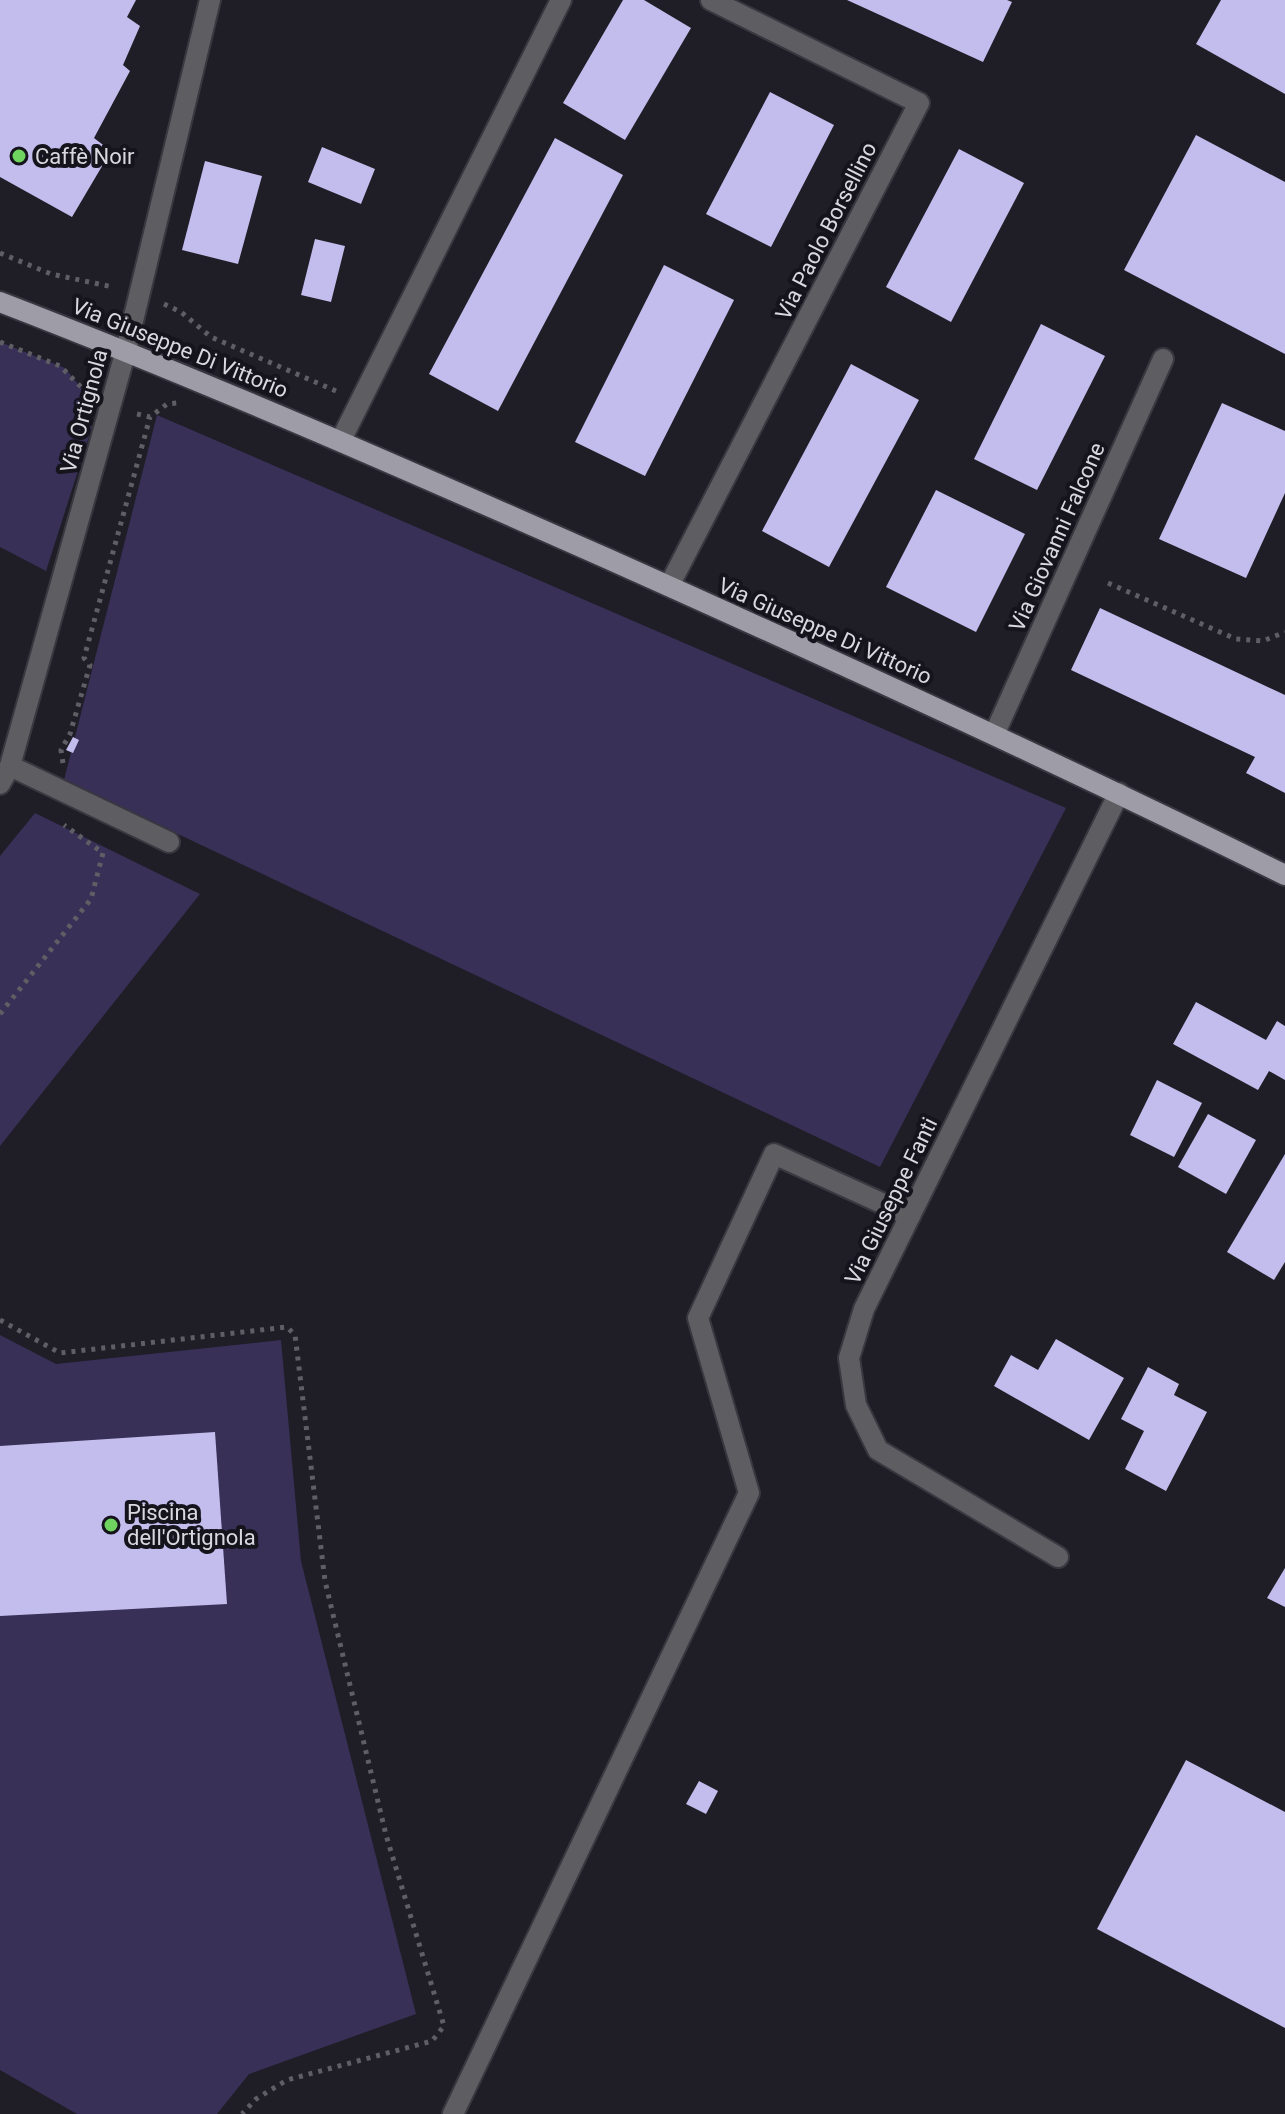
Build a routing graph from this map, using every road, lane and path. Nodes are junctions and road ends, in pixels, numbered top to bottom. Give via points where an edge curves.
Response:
1 (210, 0) edge
2 (561, 0) edge
3 (711, 0) edge
4 (0, 253) edge
5 (139, 295) junction
6 (0, 302) edge
7 (0, 342) edge
8 (126, 350) junction
9 (1163, 359) dead end
10 (183, 402) dead end
11 (361, 402) junction
12 (111, 406) junction
13 (150, 417) junction
14 (341, 440) junction
15 (1108, 583) dead end
16 (669, 586) junction
17 (1285, 632) edge
18 (994, 735) junction
19 (5, 775) edge
20 (1119, 793) junction
21 (71, 795) junction
22 (169, 842) dead end
23 (1285, 875) edge
24 (0, 1014) edge
25 (910, 1216) junction
26 (0, 1320) edge
27 (1058, 1557) dead end
28 (242, 2114) edge
29 (453, 2114) edge

1 - 5 street, Via Ortignola
2 - 11 street
3 - 16 street, Via Paolo Borsellino via 919,103
4 - 5 path via 51,274
5 - 8 street, Via Ortignola
5 - 11 path via 181,312 211,337
6 - 8 main road, Via Giuseppe Di Vittorio
7 - 12 path via 60,366 82,389
8 - 12 street, Via Ortignola
8 - 14 main road, Via Giuseppe Di Vittorio
9 - 18 street, Via Giovanni Falcone
10 - 13 path via 167,404
11 - 14 street
12 - 13 path
12 - 19 street, Via Ortignola
13 - 21 path via 84,658 90,665 61,750 64,766 79,775
14 - 16 main road, Via Giuseppe Di Vittorio
15 - 17 path via 1236,639 1263,641
16 - 18 main road, Via Giuseppe Di Vittorio
18 - 20 main road, Via Giuseppe Di Vittorio
19 - 21 street
20 - 23 main road, Via Giuseppe Di Vittorio
20 - 25 street, Via Giuseppe Fanti
21 - 22 street
21 - 24 path via 58,820 103,853 91,899
25 - 27 street, Via Giuseppe Fanti via 864,1309 849,1358 856,1405 878,1450
25 - 29 street via 774,1154 698,1318 749,1493
26 - 28 path via 60,1353 287,1327 295,1335 325,1581 386,1835 444,2026 432,2041 287,2080

